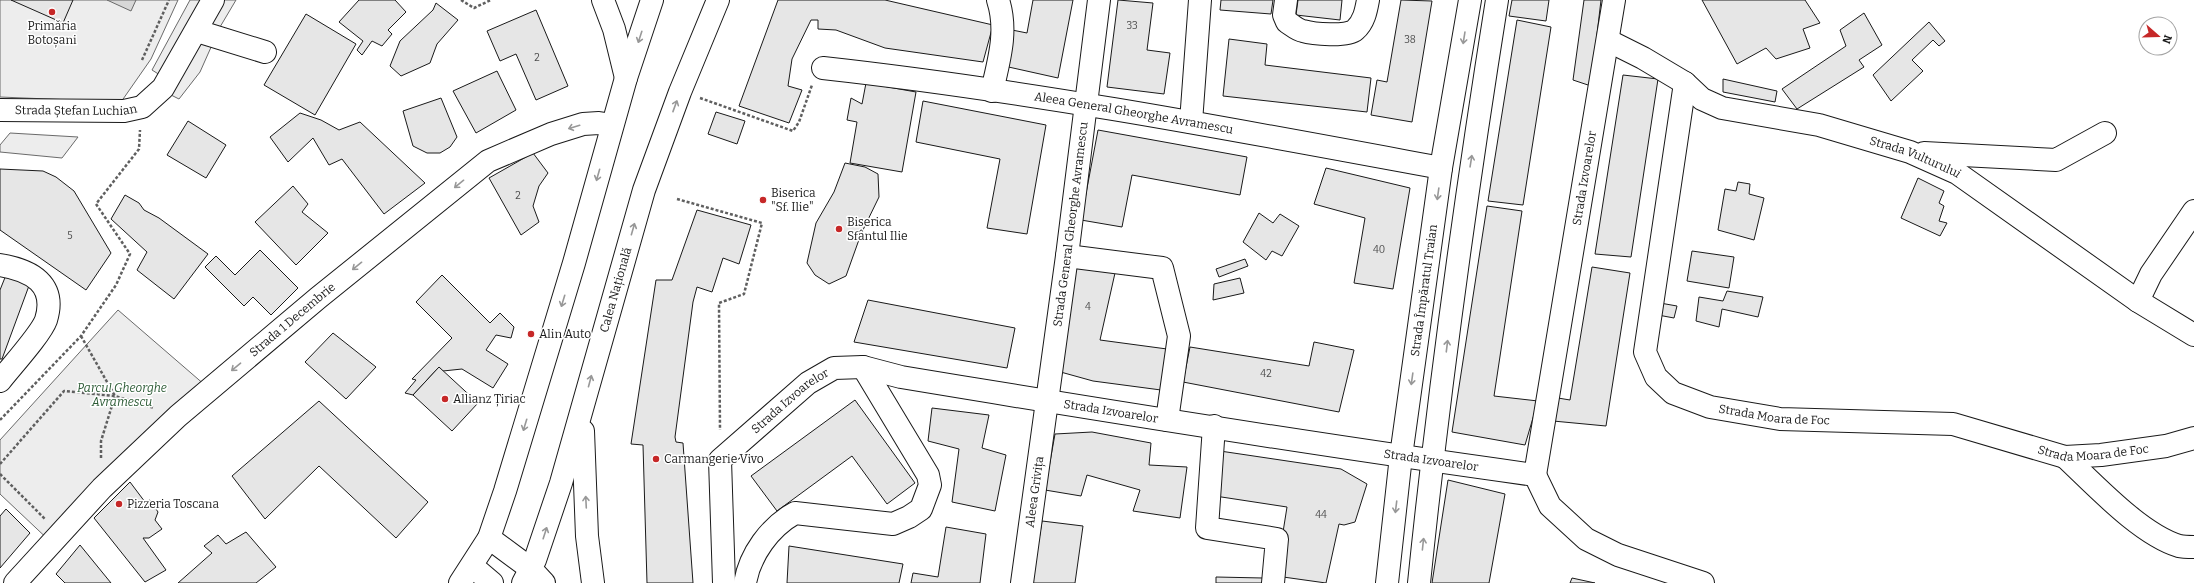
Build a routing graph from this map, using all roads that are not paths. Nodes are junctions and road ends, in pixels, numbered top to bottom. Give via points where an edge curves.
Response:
1 (213, 0) edge
2 (603, 0) edge
3 (652, 0) edge
4 (718, 0) edge
5 (998, 0) edge
6 (1099, 0) edge
7 (1200, 0) edge
8 (1286, 0) edge
9 (1368, 0) edge
10 (1470, 0) edge
11 (1497, 0) edge
12 (1614, 0) edge
13 (197, 31) junction
14 (1609, 41) junction
15 (265, 52) dead end
16 (823, 68) road end
17 (626, 78) junction
18 (1685, 83) junction
19 (992, 91) junction
20 (1086, 105) junction
21 (0, 110) edge
22 (1190, 122) junction
23 (612, 125) junction
24 (2105, 133) dead end
25 (1910, 152) junction
26 (1441, 168) junction
27 (2194, 211) edge
28 (1067, 256) junction
29 (0, 265) edge
30 (2138, 301) junction
31 (2194, 334) edge
32 (863, 367) junction
33 (0, 381) edge
34 (1046, 401) junction
35 (582, 411) junction
36 (1167, 420) junction
37 (1214, 426) junction
38 (2194, 438) edge
39 (1401, 456) junction
40 (2066, 457) junction
41 (1432, 461) junction
42 (1535, 475) junction
43 (489, 538) junction
44 (2194, 547) edge
45 (472, 566) junction
46 (533, 578) edge
47 (15, 583) edge
48 (460, 583) edge
49 (492, 583) edge
50 (593, 583) edge
51 (724, 583) edge
52 (745, 583) edge
53 (1022, 583) edge
54 (1273, 583) edge
55 (1387, 583) edge
56 (1419, 583) edge
57 (1703, 583) edge

1 - 13 street, Strada Ștefan Luchian
2 - 17 street via 614,29
3 -> 17 street
35 -> 4 street, Calea Națională via 644,190 680,92
5 - 19 street via 1004,36
6 - 20 street, Strada General Gheorghe Avramescu
7 - 22 street
8 - 9 street via 1284,14 1287,22 1302,31 1342,34 1354,31 1361,23 1366,14
10 -> 26 street, Strada Împăratul Traian
41 -> 11 street via 1468,185
12 - 14 street, Strada Izvoarelor
13 - 15 street
13 - 21 street, Strada Ștefan Luchian via 163,88 142,107 124,111
14 - 18 street, Strada Vulturului
14 - 42 street, Strada Izvoarelor
16 - 19 street, Aleea General Gheorghe Avramescu
17 - 23 street
18 - 25 street, Strada Vulturului via 1702,99 1722,108 1819,125
18 - 40 street, Strada Moara de Foc via 1645,352 1656,377 1673,393 1710,407 1780,419 1953,424
19 - 20 street, Aleea General Gheorghe Avramescu
20 - 22 street, Aleea General Gheorghe Avramescu
20 - 28 street, Strada General Gheorghe Avramescu
22 - 26 street, Aleea General Gheorghe Avramescu
23 -> 43 street via 572,271
23 -> 47 street, Strada 1 Decembrie via 583,124 551,134 488,161 318,298 178,416 102,488
24 - 25 street via 2056,160
25 - 30 street, Strada Vulturului via 1957,173
26 -> 39 street, Strada Împăratul Traian
27 - 30 street via 2151,274
28 - 34 street, Strada General Gheorghe Avramescu
28 - 36 street via 1162,268 1179,336
29 - 33 street via 35,276 46,288 48,301 46,321
30 - 31 street, Strada Vulturului
32 - 34 street, Strada Izvoarelor
32 - 51 street, Strada Izvoarelor via 834,368 808,383 720,460
32 - 52 street via 928,475 930,485 921,509 893,524 795,513 781,521 762,543 748,570
34 - 36 street, Strada Izvoarelor
34 - 53 street, Aleea Grivița
46 -> 35 street, Calea Națională
50 -> 35 street via 587,536
36 - 37 street, Strada Izvoarelor
37 - 39 street, Strada Izvoarelor
37 - 54 street via 1207,528 1277,539
38 - 40 street, Strada Moara de Foc via 2166,446
39 - 41 street, Strada Izvoarelor
39 -> 55 street, Strada Împăratul Traian
40 - 44 street via 2119,508 2142,525 2180,546
41 - 42 street, Strada Izvoarelor
56 -> 41 street
42 - 57 street via 1550,506 1586,539 1618,555
43 - 45 street
43 - 46 street
45 - 48 street
45 - 49 street

